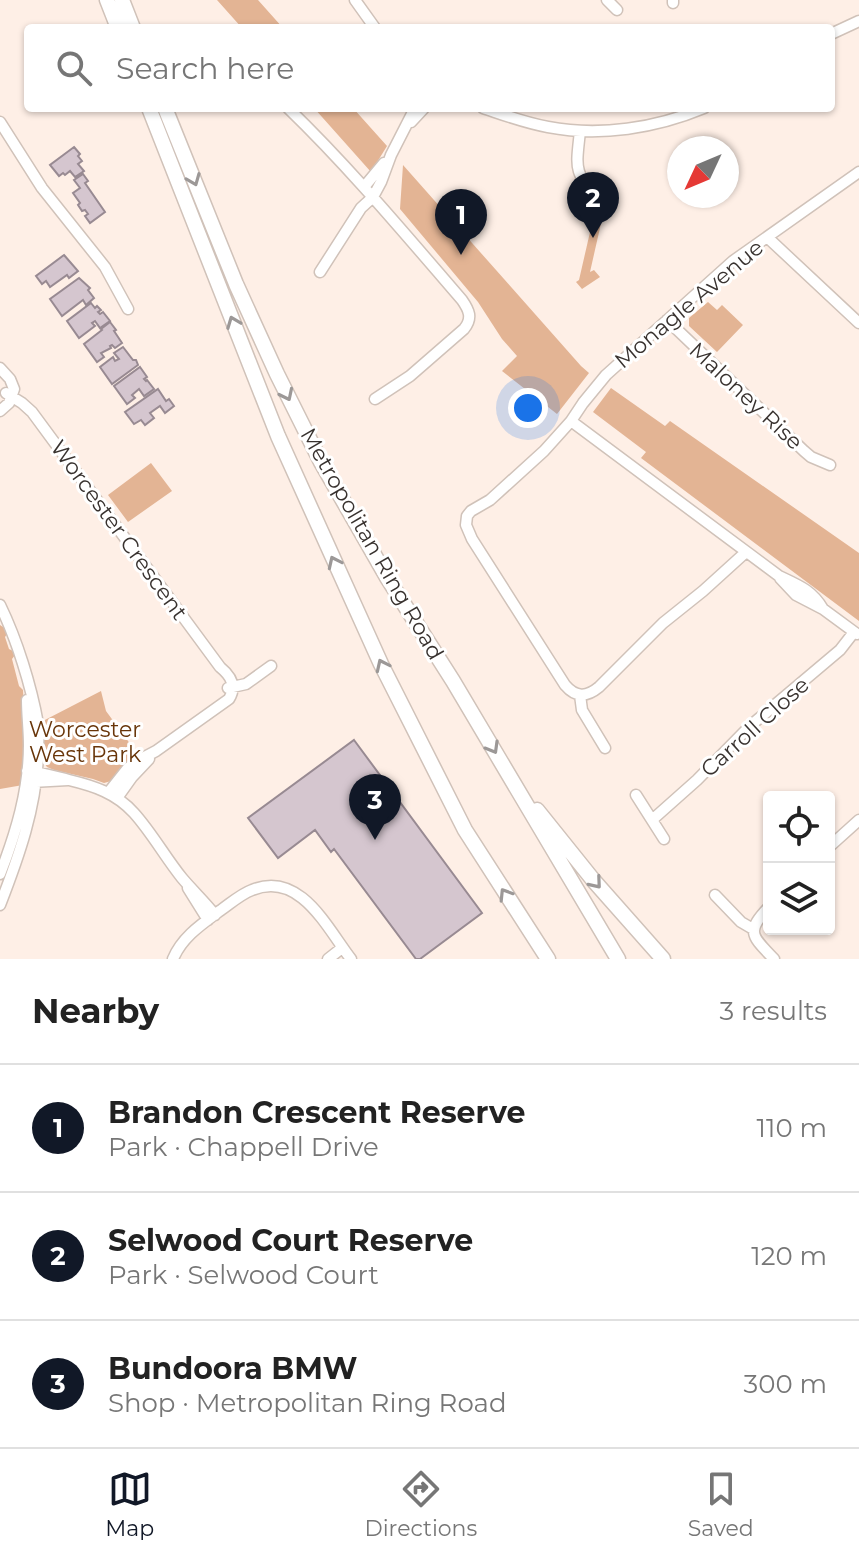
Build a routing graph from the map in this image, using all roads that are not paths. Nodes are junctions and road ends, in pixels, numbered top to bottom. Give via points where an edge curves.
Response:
1 (107, 0) edge
2 (122, 0) edge
3 (355, 0) edge
4 (363, 0) edge
5 (859, 21) edge
6 (116, 24) edge
7 (131, 24) edge
8 (372, 24) edge
9 (380, 24) edge
10 (859, 28) edge
11 (835, 33) edge
12 (835, 34) edge
13 (151, 112) edge
14 (167, 112) edge
15 (292, 112) edge
16 (413, 112) edge
17 (420, 112) edge
18 (496, 112) edge
19 (693, 112) edge
20 (407, 126) junction
21 (2, 127) edge
22 (580, 131) junction
23 (391, 155) junction
24 (859, 172) edge
25 (364, 187) junction
26 (373, 197) junction
27 (600, 200) dead end
28 (767, 237) junction
29 (320, 272) dead end
30 (128, 309) dead end
31 (667, 320) junction
32 (859, 323) edge
33 (2, 371) edge
34 (6, 397) edge
35 (375, 399) dead end
36 (0, 411) edge
37 (571, 421) junction
38 (830, 465) dead end
39 (746, 552) junction
40 (0, 605) edge
41 (857, 634) edge
42 (271, 666) dead end
43 (230, 687) junction
44 (580, 695) junction
45 (605, 748) dead end
46 (32, 777) junction
47 (511, 779) junction
48 (636, 795) dead end
49 (113, 796) junction
50 (652, 820) junction
51 (857, 825) edge
52 (0, 834) edge
53 (14, 837) junction
54 (664, 839) dead end
55 (835, 842) edge
56 (0, 874) edge
57 (715, 895) dead end
58 (0, 905) edge
59 (763, 913) edge
60 (211, 918) junction
61 (753, 929) junction
62 (342, 948) junction
63 (173, 959) edge
64 (328, 959) edge
65 (351, 959) edge
66 (548, 959) edge
67 (618, 959) edge
68 (663, 959) edge
69 (774, 959) edge

1 - 6 highway
2 - 7 highway
3 - 8 street
4 - 9 street
5 - 11 street
10 - 12 street
66 -> 13 highway, Metropolitan Ring Road via 465,830 381,664 278,436
14 -> 47 highway, Metropolitan Ring Road via 236,284 304,429 372,552
15 - 25 street
16 - 20 street
17 - 20 street
18 - 22 street
19 - 22 street via 642,127
20 - 23 street
21 - 30 street via 48,197 97,256
22 - 27 street via 578,173
23 - 25 street
23 - 26 street
24 - 28 street, Monagle Avenue
25 - 26 street
26 - 29 street
26 - 35 street via 462,300 470,321 410,376
28 - 31 street, Monagle Avenue
28 - 32 street
31 - 37 street, Monagle Avenue via 606,375
31 - 38 street, Maloney Rise via 804,451
33 - 34 street
34 - 36 street
34 - 43 street, Worcester Crescent via 32,412
37 - 39 street
37 - 44 street, Monagle Avenue via 490,500 471,511 466,525 565,685
39 - 41 street via 796,595
39 - 44 street via 599,687
40 - 46 street via 38,725
41 - 50 street, Carroll Close
42 - 43 street via 246,684
43 - 49 street via 215,707 156,751
44 - 45 street via 582,710
46 - 49 street via 56,775
46 - 53 street
46 - 58 street via 32,808
47 - 67 highway, Metropolitan Ring Road
47 -> 68 highway
48 - 50 street
49 - 60 street via 140,820
50 - 54 street
51 - 55 street
52 - 53 street
53 - 56 street
57 - 61 street
59 - 61 street
60 - 62 street via 253,889 284,888 305,899
60 - 63 street via 186,938
61 - 69 street
62 - 64 street
62 - 65 street

